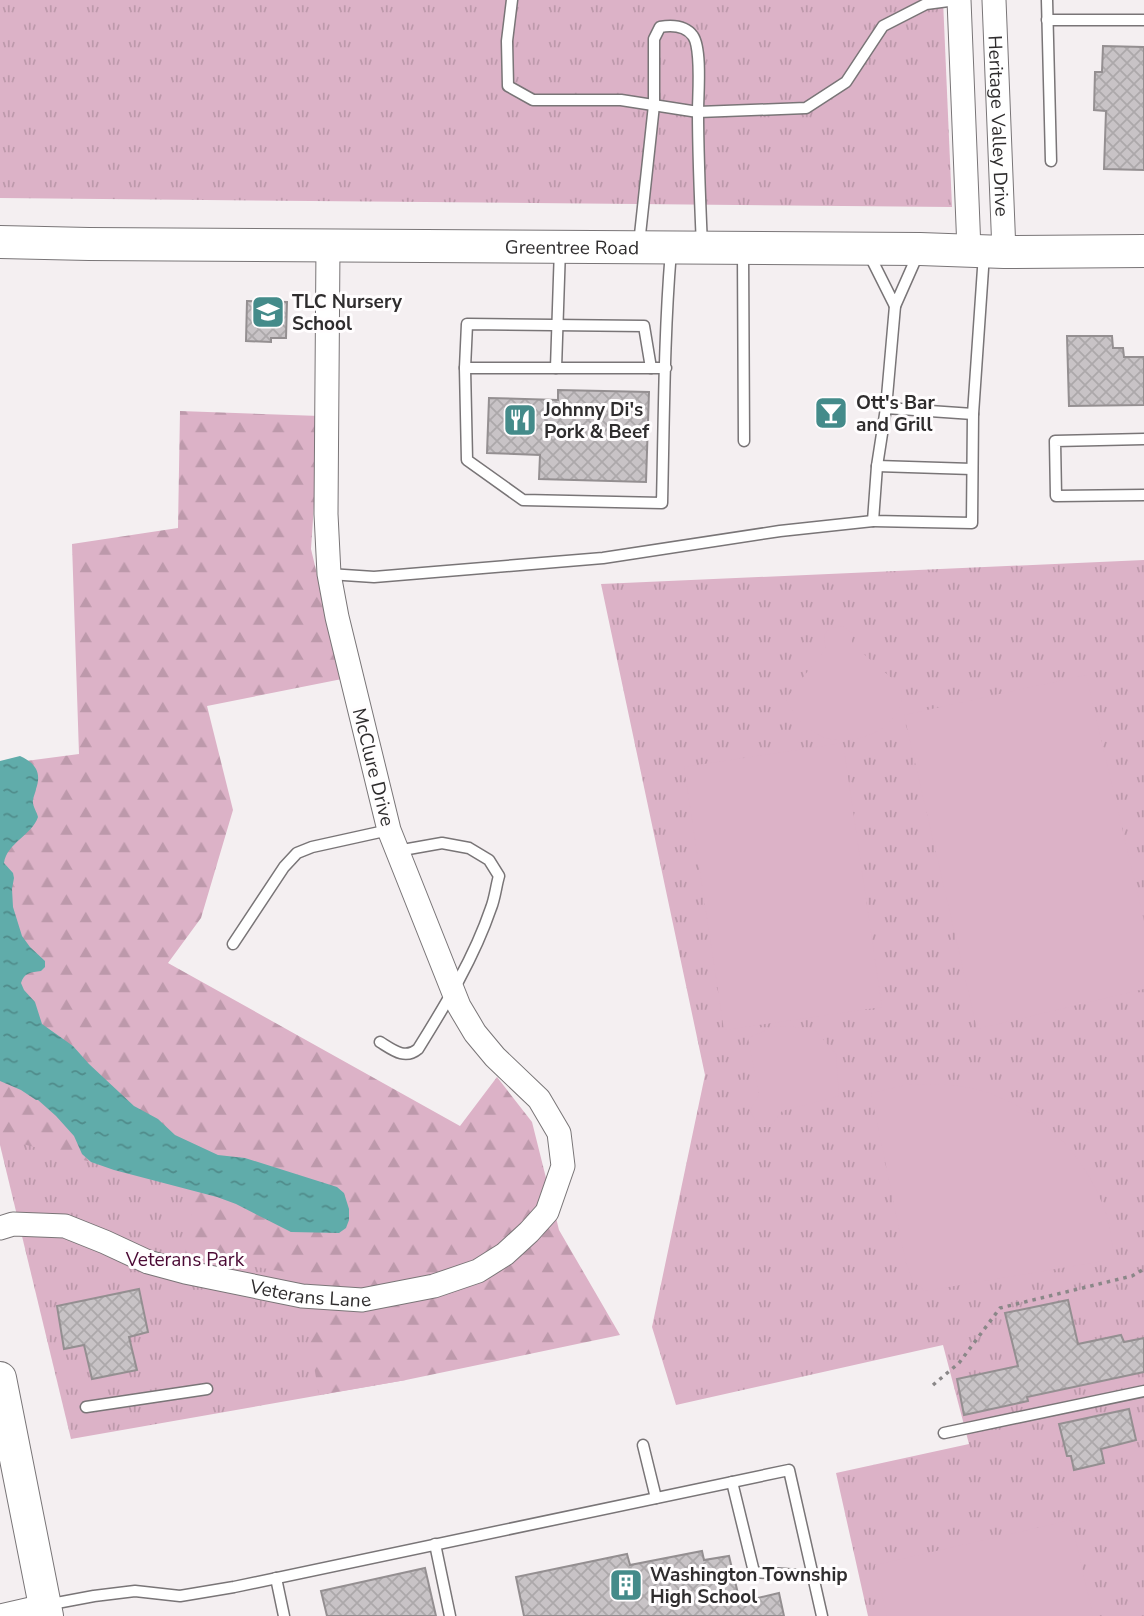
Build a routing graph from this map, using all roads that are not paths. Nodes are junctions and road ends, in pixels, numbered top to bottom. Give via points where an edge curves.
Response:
1 (512, 0) edge
2 (957, 0) edge
3 (994, 0) edge
4 (1047, 0) edge
5 (1047, 20) junction
6 (1144, 20) edge
7 (654, 105) junction
8 (698, 112) junction
9 (1051, 161) dead end
10 (0, 242) edge
11 (328, 246) junction
12 (560, 248) junction
13 (638, 248) junction
14 (687, 248) junction
15 (743, 249) junction
16 (866, 249) junction
17 (920, 249) junction
18 (985, 251) junction
19 (1144, 251) edge
20 (895, 306) junction
21 (556, 325) junction
22 (465, 368) junction
23 (556, 368) junction
24 (651, 368) junction
25 (666, 368) junction
26 (886, 408) junction
27 (973, 414) junction
28 (1144, 439) edge
29 (744, 441) dead end
30 (877, 466) junction
31 (972, 469) junction
32 (1144, 495) edge
33 (873, 521) junction
34 (329, 574) junction
35 (393, 841) junction
36 (233, 944) dead end
37 (453, 992) junction
38 (380, 1042) dead end
39 (0, 1228) edge
40 (529, 1232) joint
41 (0, 1378) edge
42 (207, 1390) dead end
43 (1144, 1391) edge
44 (86, 1407) dead end
45 (944, 1433) dead end
46 (643, 1446) dead end
47 (732, 1482) junction
48 (656, 1498) junction
49 (435, 1544) junction
50 (813, 1576) junction
51 (276, 1578) junction
52 (46, 1611) edge
53 (0, 1616) edge
54 (284, 1616) edge
55 (450, 1616) edge
56 (822, 1616) edge

1 - 7 lane via 508,86 533,100 621,100
2 - 8 lane via 926,4 883,26 846,82 806,108
2 - 18 street, Heritage Valley Drive
3 - 18 street, Heritage Valley Drive
4 - 5 lane
5 - 6 lane
5 - 9 lane
7 - 8 lane
7 - 8 lane via 654,39 660,27 674,24 697,44
7 - 13 lane
8 - 14 lane
10 - 11 street, Greentree Road
11 - 12 street, Greentree Road
11 - 34 street, McClure Drive
12 - 13 street, Greentree Road
12 - 21 lane
13 - 14 street, Greentree Road
14 - 15 street, Greentree Road
14 - 25 lane via 668,289
15 - 16 street, Greentree Road
15 - 29 lane
16 - 17 street, Greentree Road
16 - 20 lane
17 - 18 street, Greentree Road
17 - 20 lane
18 - 19 street, Greentree Road
18 - 27 lane
20 - 26 lane
21 - 22 lane via 467,324
21 - 23 lane
21 - 24 lane via 644,326
22 - 23 lane
22 - 25 lane via 467,460 523,500 662,503
23 - 24 lane
24 - 25 lane
26 - 27 lane
26 - 30 lane
27 - 31 lane
28 - 32 lane via 1055,441 1056,496
30 - 31 lane
30 - 33 lane
31 - 33 lane via 972,523
33 - 34 lane via 603,558 374,577
34 - 35 street, McClure Drive
35 - 36 lane via 312,847 297,853
35 - 37 street, McClure Drive
35 - 37 lane via 468,848 489,860 499,876 492,906
37 - 38 lane via 412,1055 401,1055
37 - 40 street, McClure Drive via 475,1033 539,1099 559,1133 563,1166 547,1212
39 - 40 street, Veterans Lane via 13,1224 65,1226 148,1262 185,1272 302,1296 362,1300 434,1286 478,1271
41 - 52 street
42 - 44 lane
43 - 45 lane
46 - 48 lane
47 - 48 lane
47 - 50 lane via 754,1572
47 - 50 lane via 789,1469
48 - 49 lane
49 - 51 lane
49 - 55 lane
50 - 56 lane
51 - 52 lane via 180,1596 135,1591 94,1596
51 - 54 lane
52 - 53 street

